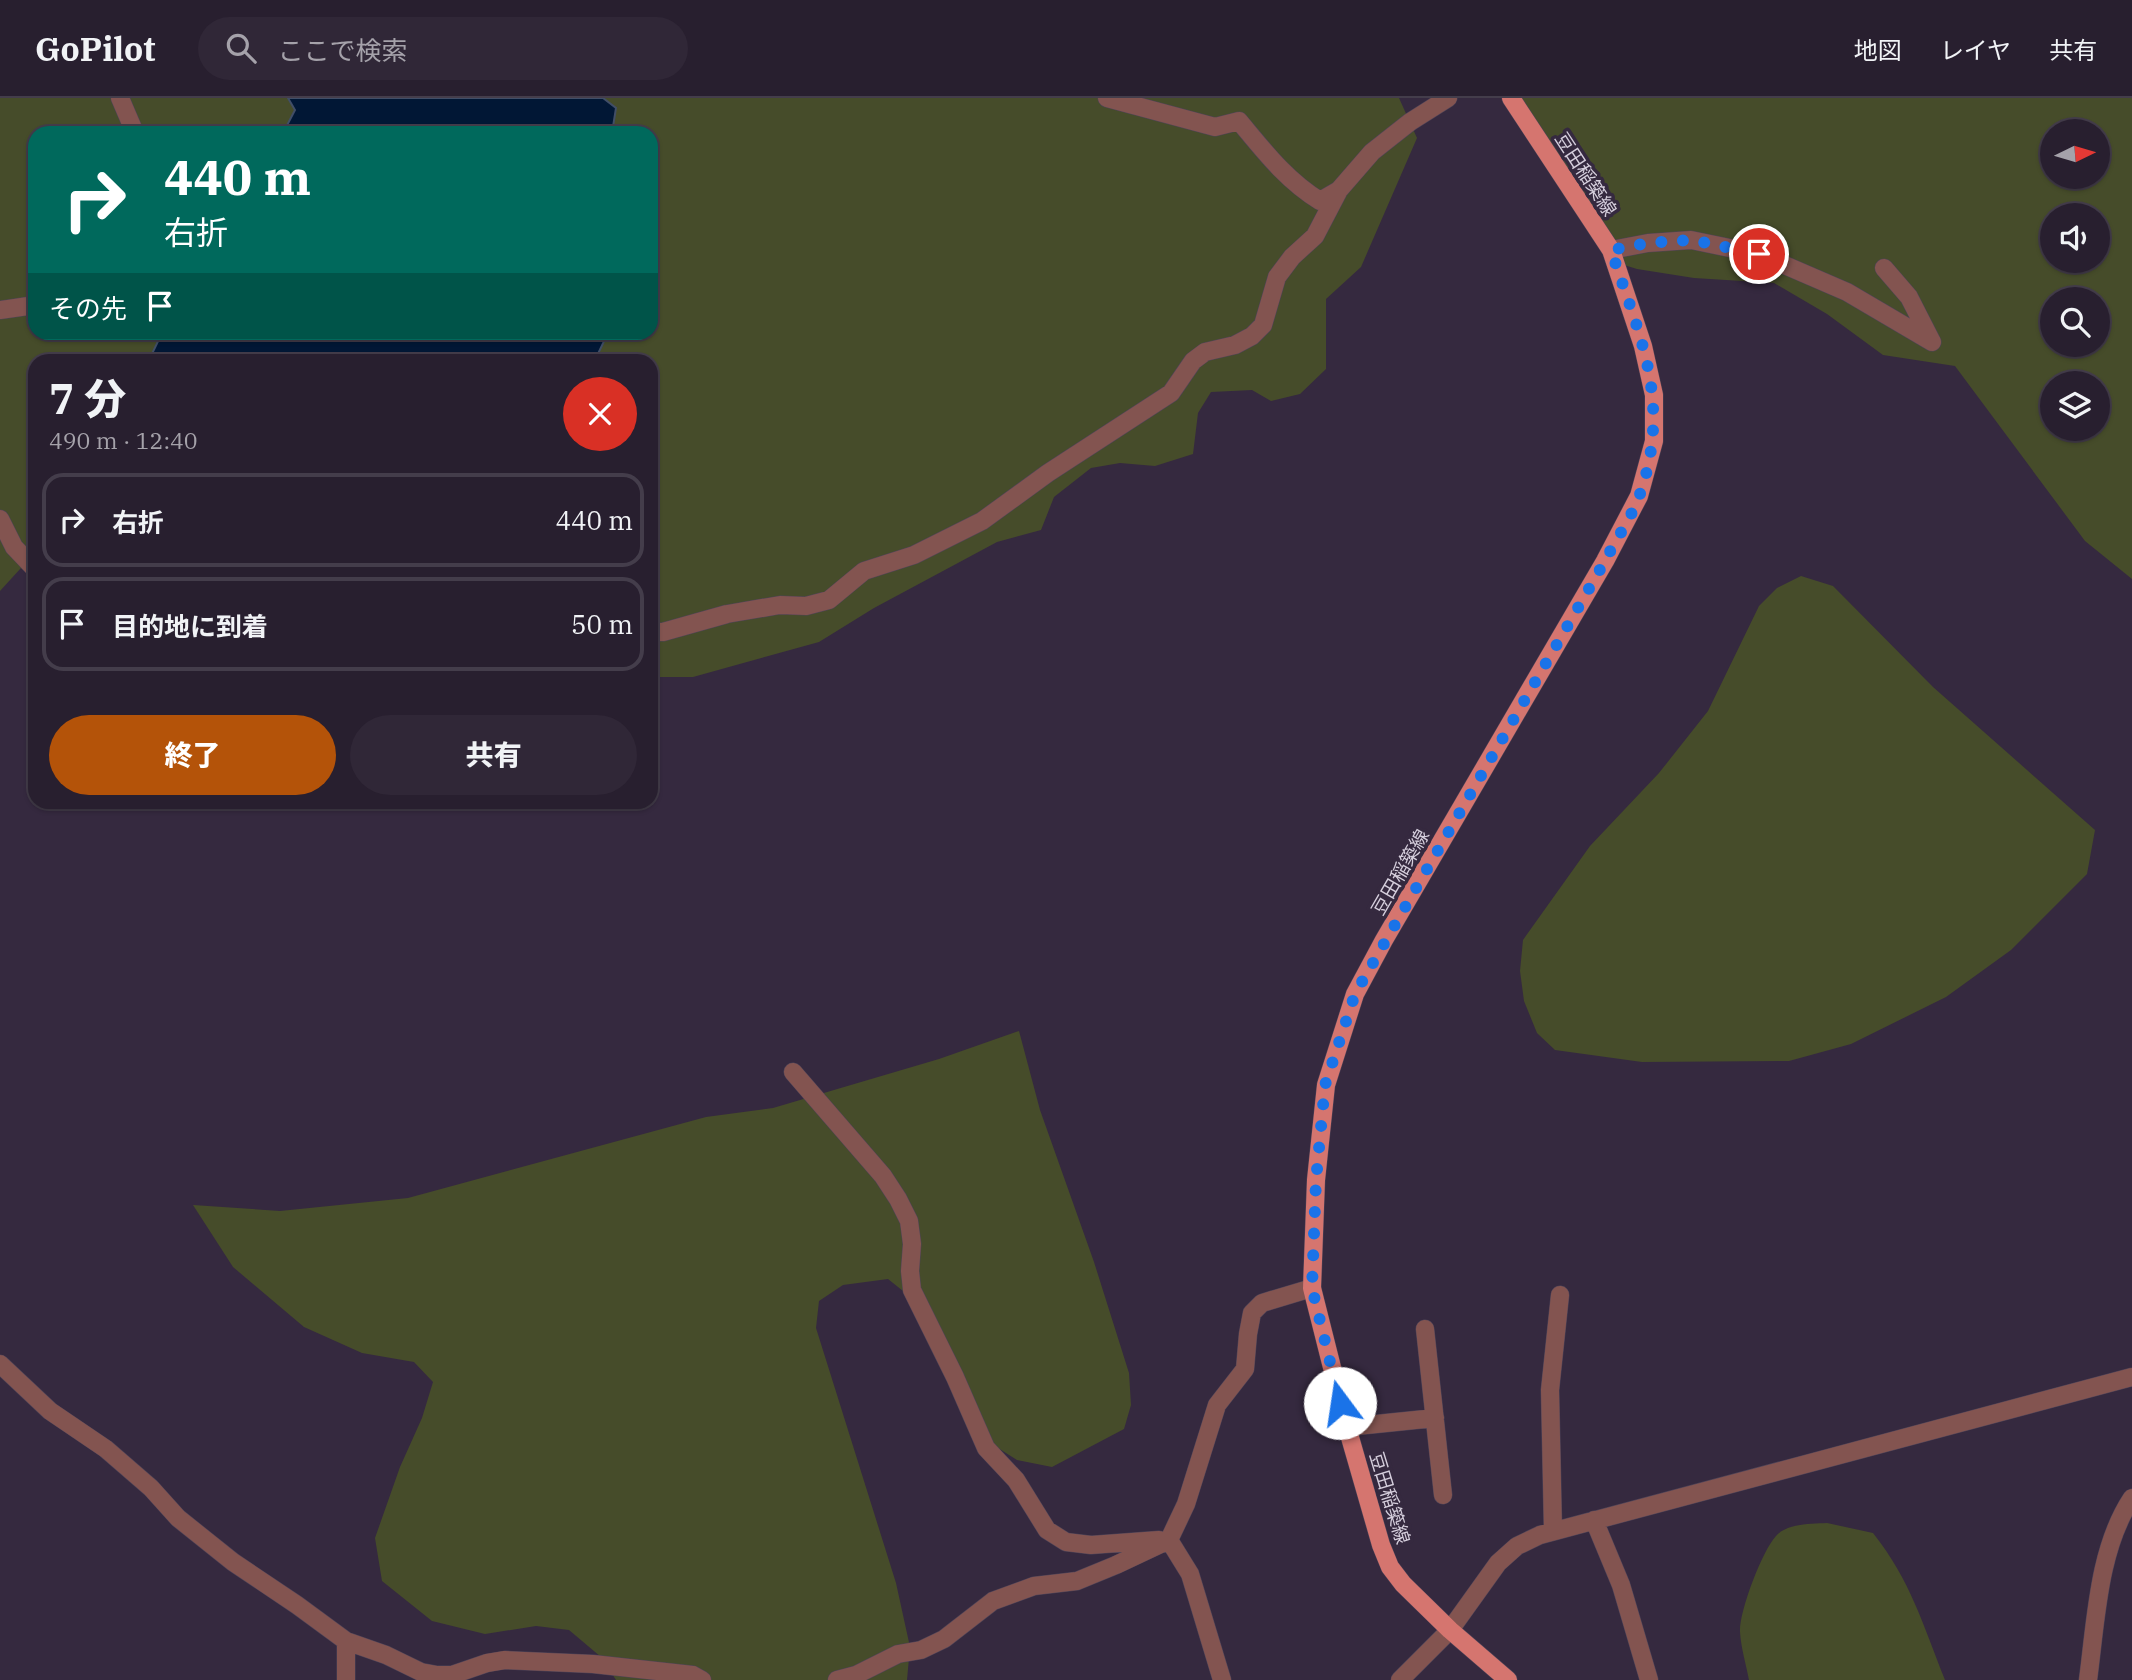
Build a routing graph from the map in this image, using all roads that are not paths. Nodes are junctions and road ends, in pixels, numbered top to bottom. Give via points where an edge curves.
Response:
1 (120, 98) edge
2 (1107, 98) edge
3 (1448, 98) edge
4 (1511, 98) edge
5 (132, 126) edge
6 (1339, 190) junction
7 (1611, 250) junction
8 (1884, 268) dead end
9 (28, 306) edge
10 (0, 310) edge
11 (0, 519) edge
12 (28, 562) edge
13 (658, 632) edge
14 (793, 1072) dead end
15 (1312, 1288) junction
16 (1560, 1295) dead end
17 (1425, 1329) dead end
18 (0, 1364) edge
19 (2132, 1377) edge
20 (1434, 1418) junction
21 (1347, 1427) junction
22 (1443, 1495) dead end
23 (2132, 1498) edge
24 (1594, 1520) junction
25 (1553, 1531) junction
26 (1169, 1540) junction
27 (1450, 1630) junction
28 (346, 1641) junction
29 (346, 1680) edge
30 (702, 1680) edge
31 (836, 1680) edge
32 (1222, 1680) edge
33 (1400, 1680) edge
34 (1508, 1680) edge
35 (1649, 1680) edge
36 (2088, 1680) edge

1 - 5 street
2 - 6 street via 1215,127 1239,121 1301,189 1320,201
3 - 6 street via 1372,152
4 - 7 main road, 豆田稲築線
6 - 13 street via 1315,236 1278,277 1264,325 1252,337 1193,360 1171,393 982,521 914,555 864,571 828,600 740,612
7 - 8 street via 1692,240 1759,254 1847,292 1932,342 1909,297
7 - 15 main road, 豆田稲築線 via 1654,395 1654,441 1639,496 1355,994 1325,1085
9 - 10 street
11 - 12 street via 14,547
14 - 26 street via 898,1199 909,1221 912,1290 986,1448 1016,1480 1047,1530 1066,1542 1091,1545
15 - 21 main road, 豆田稲築線
15 - 26 street via 1262,1303 1252,1313 1245,1368 1217,1405 1186,1504
16 - 25 street via 1550,1390
17 - 20 street
18 - 28 street via 50,1411 115,1457 233,1562
19 - 24 street
20 - 21 street
20 - 22 street
21 - 27 main road, 豆田稲築線 via 1390,1567
23 - 36 street via 2122,1512 2105,1565
24 - 25 street
24 - 35 street via 1621,1585
25 - 27 street via 1517,1546 1499,1563
26 - 31 street via 1077,1581 1034,1586 993,1601 944,1639
26 - 32 street via 1190,1574
27 - 33 street
27 - 34 main road, 豆田稲築線
28 - 29 street
28 - 30 street via 437,1675 505,1660 593,1664 694,1675

